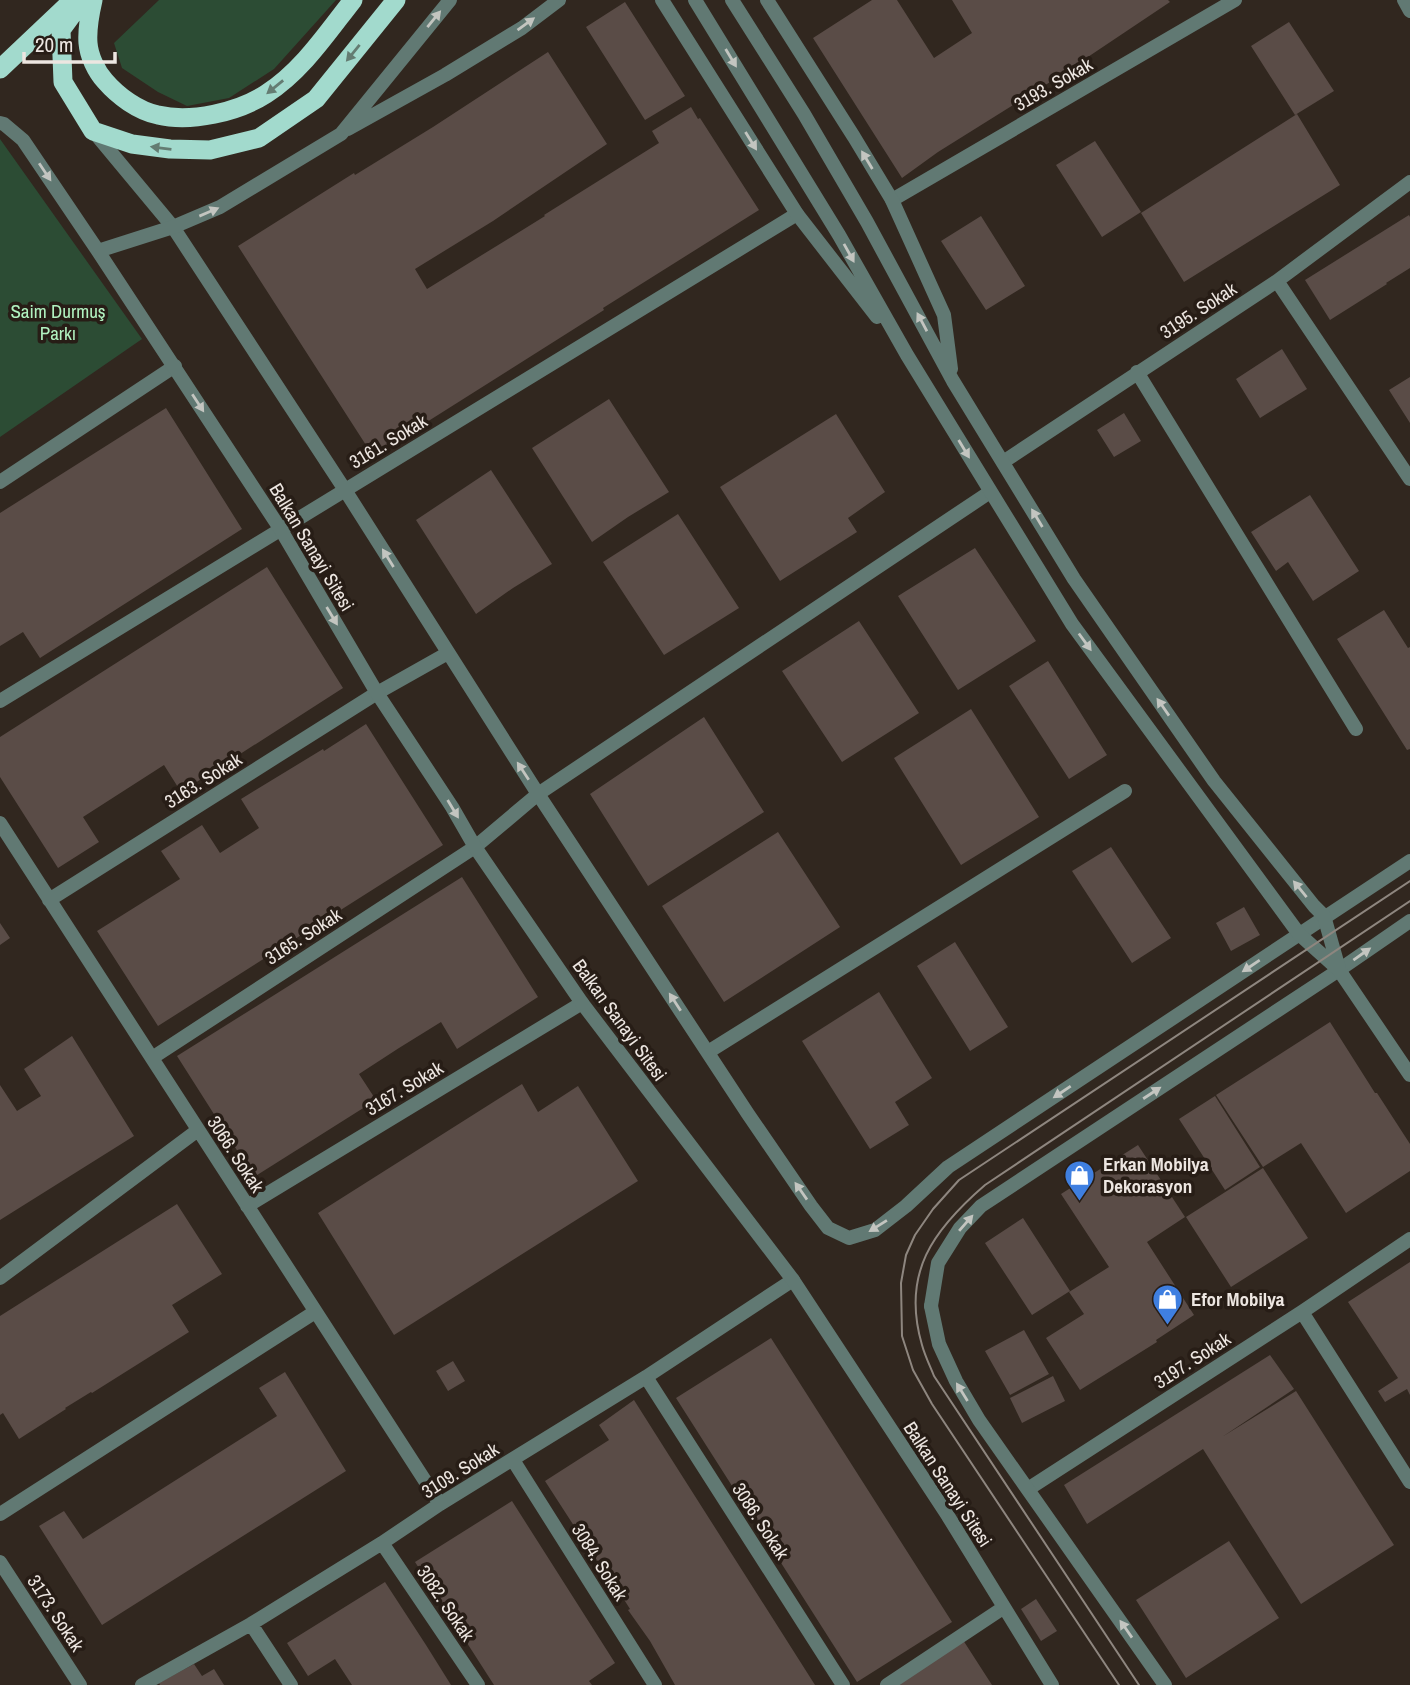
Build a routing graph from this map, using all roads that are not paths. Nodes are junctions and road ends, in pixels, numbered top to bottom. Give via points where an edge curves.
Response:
1 (72, 0) edge
2 (83, 0) edge
3 (93, 0) edge
4 (353, 0) edge
5 (396, 0) edge
6 (450, 0) edge
7 (559, 0) edge
8 (662, 0) edge
9 (695, 0) edge
10 (732, 0) edge
11 (767, 0) edge
12 (1235, 0) edge
13 (1404, 0) edge
14 (1410, 11) edge
15 (0, 69) edge
16 (0, 123) edge
17 (93, 131) junction
18 (341, 134) junction
19 (1410, 182) edge
20 (892, 200) junction
21 (797, 214) junction
22 (173, 227) junction
23 (99, 251) junction
24 (1277, 281) junction
25 (907, 355) junction
26 (175, 366) junction
27 (1137, 372) junction
28 (953, 381) junction
29 (1003, 462) junction
30 (1410, 479) edge
31 (0, 482) edge
32 (345, 490) junction
33 (990, 492) junction
34 (281, 530) junction
35 (448, 653) junction
36 (377, 692) junction
37 (0, 701) edge
38 (1356, 729) dead end
39 (1125, 791) dead end
40 (538, 794) junction
41 (0, 823) edge
42 (475, 847) junction
43 (1410, 860) edge
44 (49, 900) junction
45 (1324, 916) junction
46 (1410, 921) edge
47 (1299, 934) junction
48 (1339, 970) junction
49 (582, 1003) junction
50 (708, 1052) junction
51 (152, 1058) junction
52 (1410, 1076) edge
53 (198, 1130) junction
54 (247, 1206) junction
55 (1410, 1239) edge
56 (0, 1278) edge
57 (793, 1280) junction
58 (315, 1312) junction
59 (1302, 1312) junction
60 (646, 1377) junction
61 (513, 1460) junction
62 (1410, 1482) edge
63 (1028, 1489) junction
64 (440, 1504) junction
65 (0, 1514) edge
66 (382, 1543) junction
67 (0, 1562) edge
68 (1003, 1608) junction
69 (251, 1624) junction
70 (80, 1685) edge
71 (142, 1685) edge
72 (291, 1685) edge
73 (478, 1685) edge
74 (655, 1685) edge
75 (843, 1685) edge
76 (887, 1685) edge
77 (1052, 1685) edge
78 (1165, 1685) edge

1 - 15 highway
2 - 17 highway via 61,30 63,82
4 -> 3 highway via 302,64 266,94 231,111 187,118 157,115 132,104 97,72 88,43
5 -> 17 highway via 316,99 259,138 210,150 170,149 132,144
18 -> 6 street
18 -> 7 street via 522,28
8 -> 21 street
9 -> 25 street
28 -> 10 street via 867,222
20 -> 11 street
12 - 20 street, 3193. Sokak
13 - 14 street
16 -> 23 street, Balkan Sanayi Sitesi via 23,140
17 - 22 street
22 -> 18 street via 220,207
19 - 24 street, 3195. Sokak
20 - 28 street via 944,315
21 - 25 street
21 - 32 street, 3161. Sokak
22 - 23 street
22 - 32 street
23 - 26 street, Balkan Sanayi Sitesi
24 - 27 street, 3195. Sokak
24 - 30 street
25 -> 33 street
26 - 31 street
26 -> 34 street, Balkan Sanayi Sitesi
27 - 29 street, 3195. Sokak
27 - 38 street
28 - 29 street
45 -> 29 street via 1214,781 1074,579
32 - 34 street, 3161. Sokak
35 -> 32 street
33 - 40 street, 3165. Sokak
33 -> 47 street via 1072,625
34 -> 36 street, Balkan Sanayi Sitesi
34 - 37 street, 3161. Sokak
35 - 36 street, 3163. Sokak
40 -> 35 street
36 -> 42 street, Balkan Sanayi Sitesi
36 - 44 street, 3163. Sokak
39 - 50 street
40 - 42 street, 3165. Sokak
50 -> 40 street
41 - 44 street, 3066. Sokak
42 - 49 street, Balkan Sanayi Sitesi
42 - 51 street, 3165. Sokak
43 - 45 street
44 - 51 street, 3066. Sokak
45 - 47 street
45 - 48 street
48 -> 46 street
47 - 48 street
47 -> 50 street via 948,1167 875,1230 849,1238 828,1227 811,1206
48 - 52 street
63 -> 48 street via 979,1420 939,1344 931,1306 938,1263 960,1228 981,1206
49 - 54 street, 3167. Sokak
49 - 57 street, Balkan Sanayi Sitesi
51 - 53 street, 3066. Sokak
53 - 54 street, 3066. Sokak
53 - 56 street
54 - 58 street, 3066. Sokak
55 - 59 street, 3197. Sokak
57 - 60 street, 3109. Sokak
57 - 68 street, Balkan Sanayi Sitesi
58 - 64 street, 3066. Sokak
58 - 65 street
59 - 62 street
59 - 63 street, 3197. Sokak
60 - 61 street, 3109. Sokak
60 - 75 street, 3086. Sokak
61 - 64 street, 3109. Sokak
61 - 74 street, 3084. Sokak
78 -> 63 street
64 - 66 street, 3109. Sokak
66 - 69 street, 3109. Sokak
66 - 73 street, 3082. Sokak
67 - 70 street, 3173. Sokak
68 - 76 street
68 - 77 street, Balkan Sanayi Sitesi
69 - 71 street, 3109. Sokak
69 - 72 street

